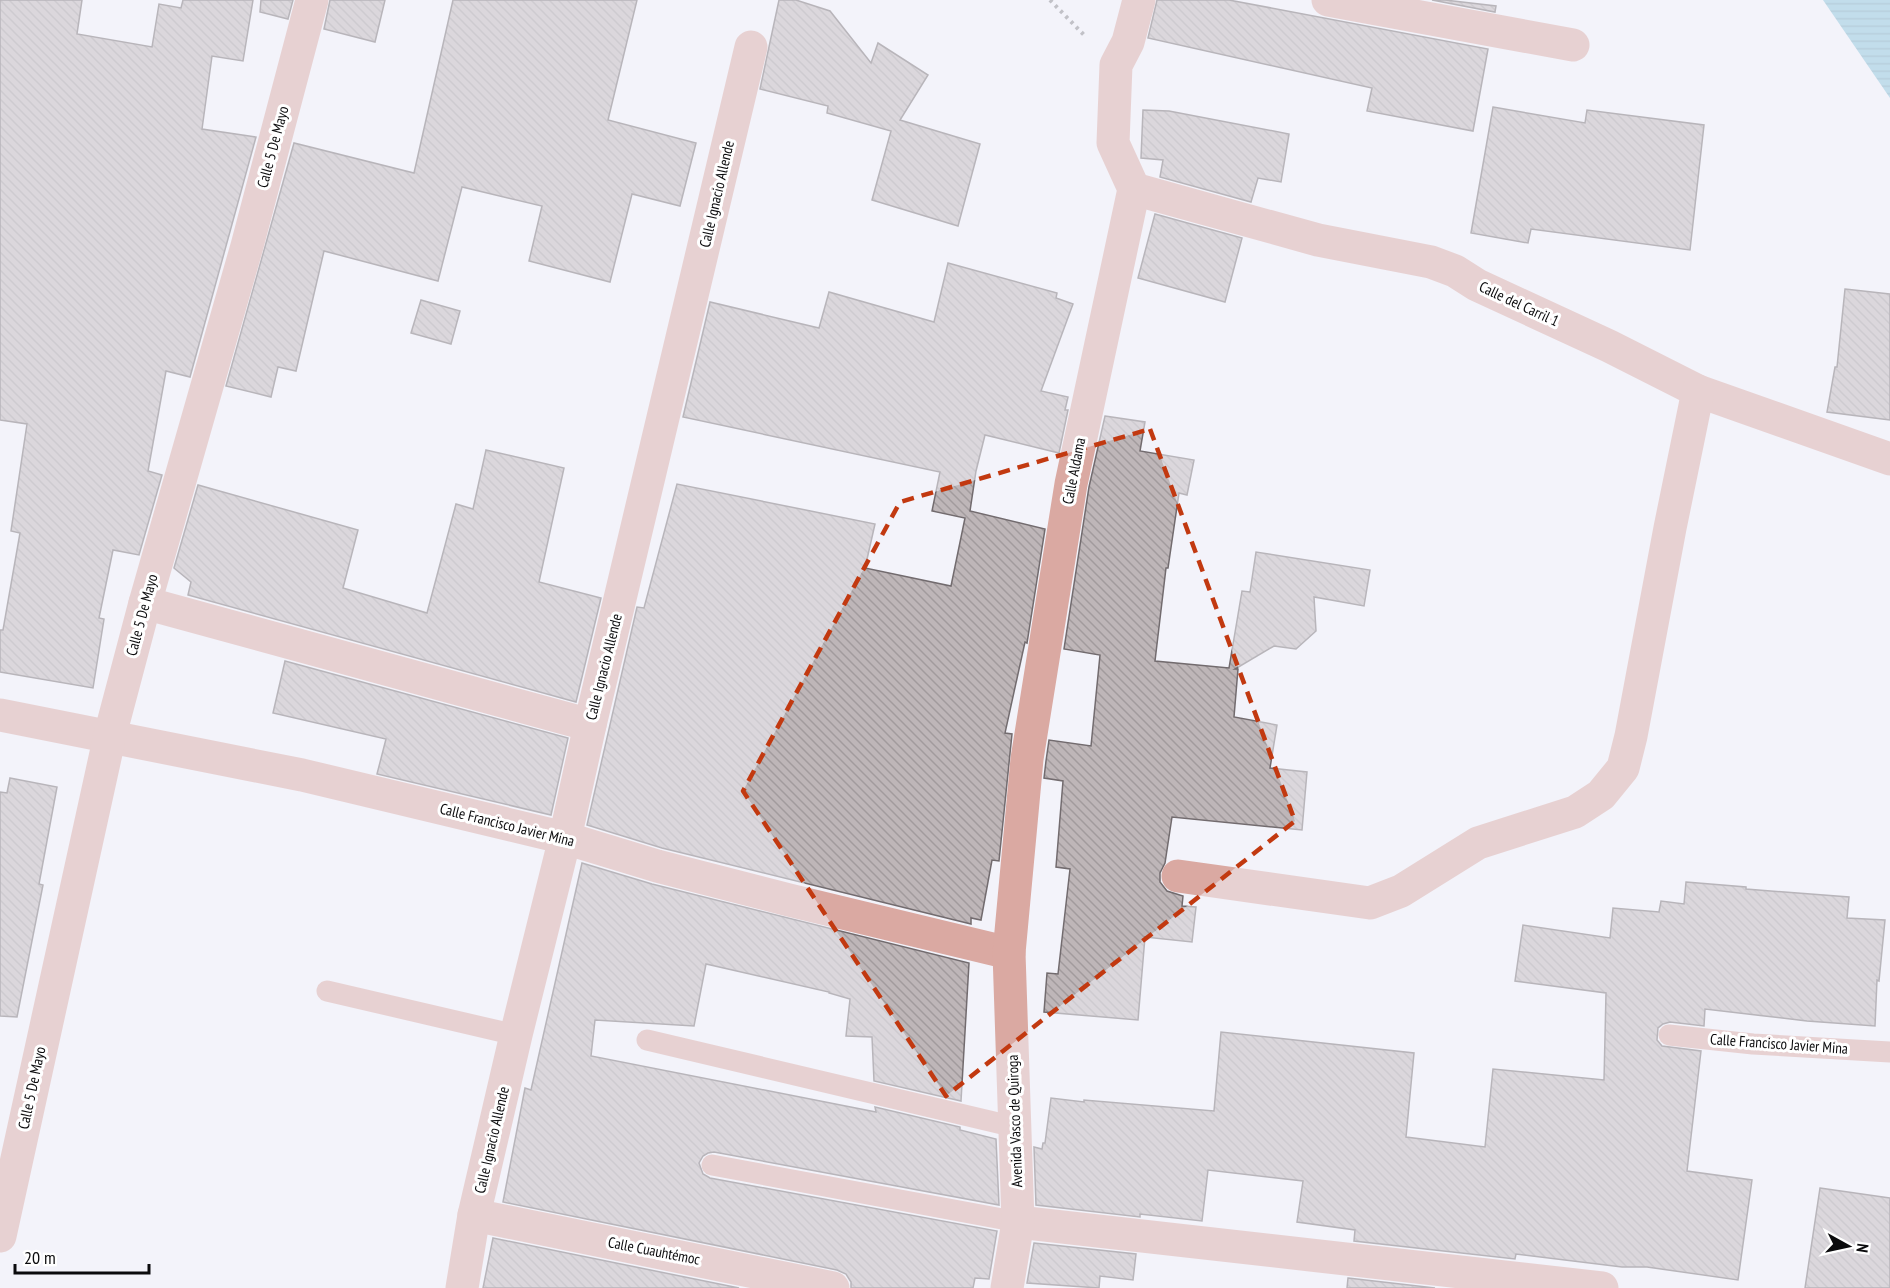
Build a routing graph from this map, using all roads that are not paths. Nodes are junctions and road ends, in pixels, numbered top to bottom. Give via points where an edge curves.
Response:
1 (312, 0) edge
2 (1139, 0) edge
3 (1328, 0) edge
4 (1573, 45) dead end
5 (752, 47) dead end
6 (1134, 189) junction
7 (1698, 392) junction
8 (1890, 459) edge
9 (145, 603) junction
10 (0, 715) edge
11 (590, 725) junction
12 (110, 735) junction
13 (565, 838) junction
14 (1178, 876) dead end
15 (1009, 953) junction
16 (327, 991) dead end
17 (516, 1035) junction
18 (1669, 1035) dead end
19 (647, 1040) dead end
20 (1890, 1052) edge
21 (1015, 1127) junction
22 (712, 1165) dead end
23 (474, 1215) junction
24 (1018, 1222) junction
25 (0, 1236) edge
26 (462, 1288) edge
27 (833, 1288) edge
28 (1007, 1288) edge
29 (1602, 1288) edge

1 - 9 street, Calle 5 De Mayo via 247,246
2 - 6 street via 1128,42 1116,65 1113,143
3 - 4 street
5 - 11 street, Calle Ignacio Allende
6 - 7 street, Calle del Carril 1 via 1318,240 1439,265
6 - 15 street, Calle Aldama via 1071,484 1027,759
7 - 8 street, Calle del Carril 1
7 - 14 street via 1631,736 1623,768 1601,795 1575,812 1478,843 1401,891 1371,903
9 - 11 street
9 - 12 street, Calle 5 De Mayo
10 - 12 street, Calle Francisco Javier Mina
11 - 13 street, Calle Ignacio Allende
12 - 13 street, Calle Francisco Javier Mina via 302,775
12 - 25 street, Calle 5 De Mayo
13 - 15 street, Calle Francisco Javier Mina via 657,866
13 - 17 street, Calle Ignacio Allende
15 - 21 street, Avenida Vasco de Quiroga
16 - 17 lane
17 - 23 street, Calle Ignacio Allende
18 - 20 lane, Calle Francisco Javier Mina
19 - 21 lane
21 - 24 street, Avenida Vasco de Quiroga
22 - 24 lane
23 - 26 street, Calle Ignacio Allende
23 - 27 street, Calle Cuauhtémoc
24 - 28 street, Avenida Vasco de Quiroga
24 - 29 street

